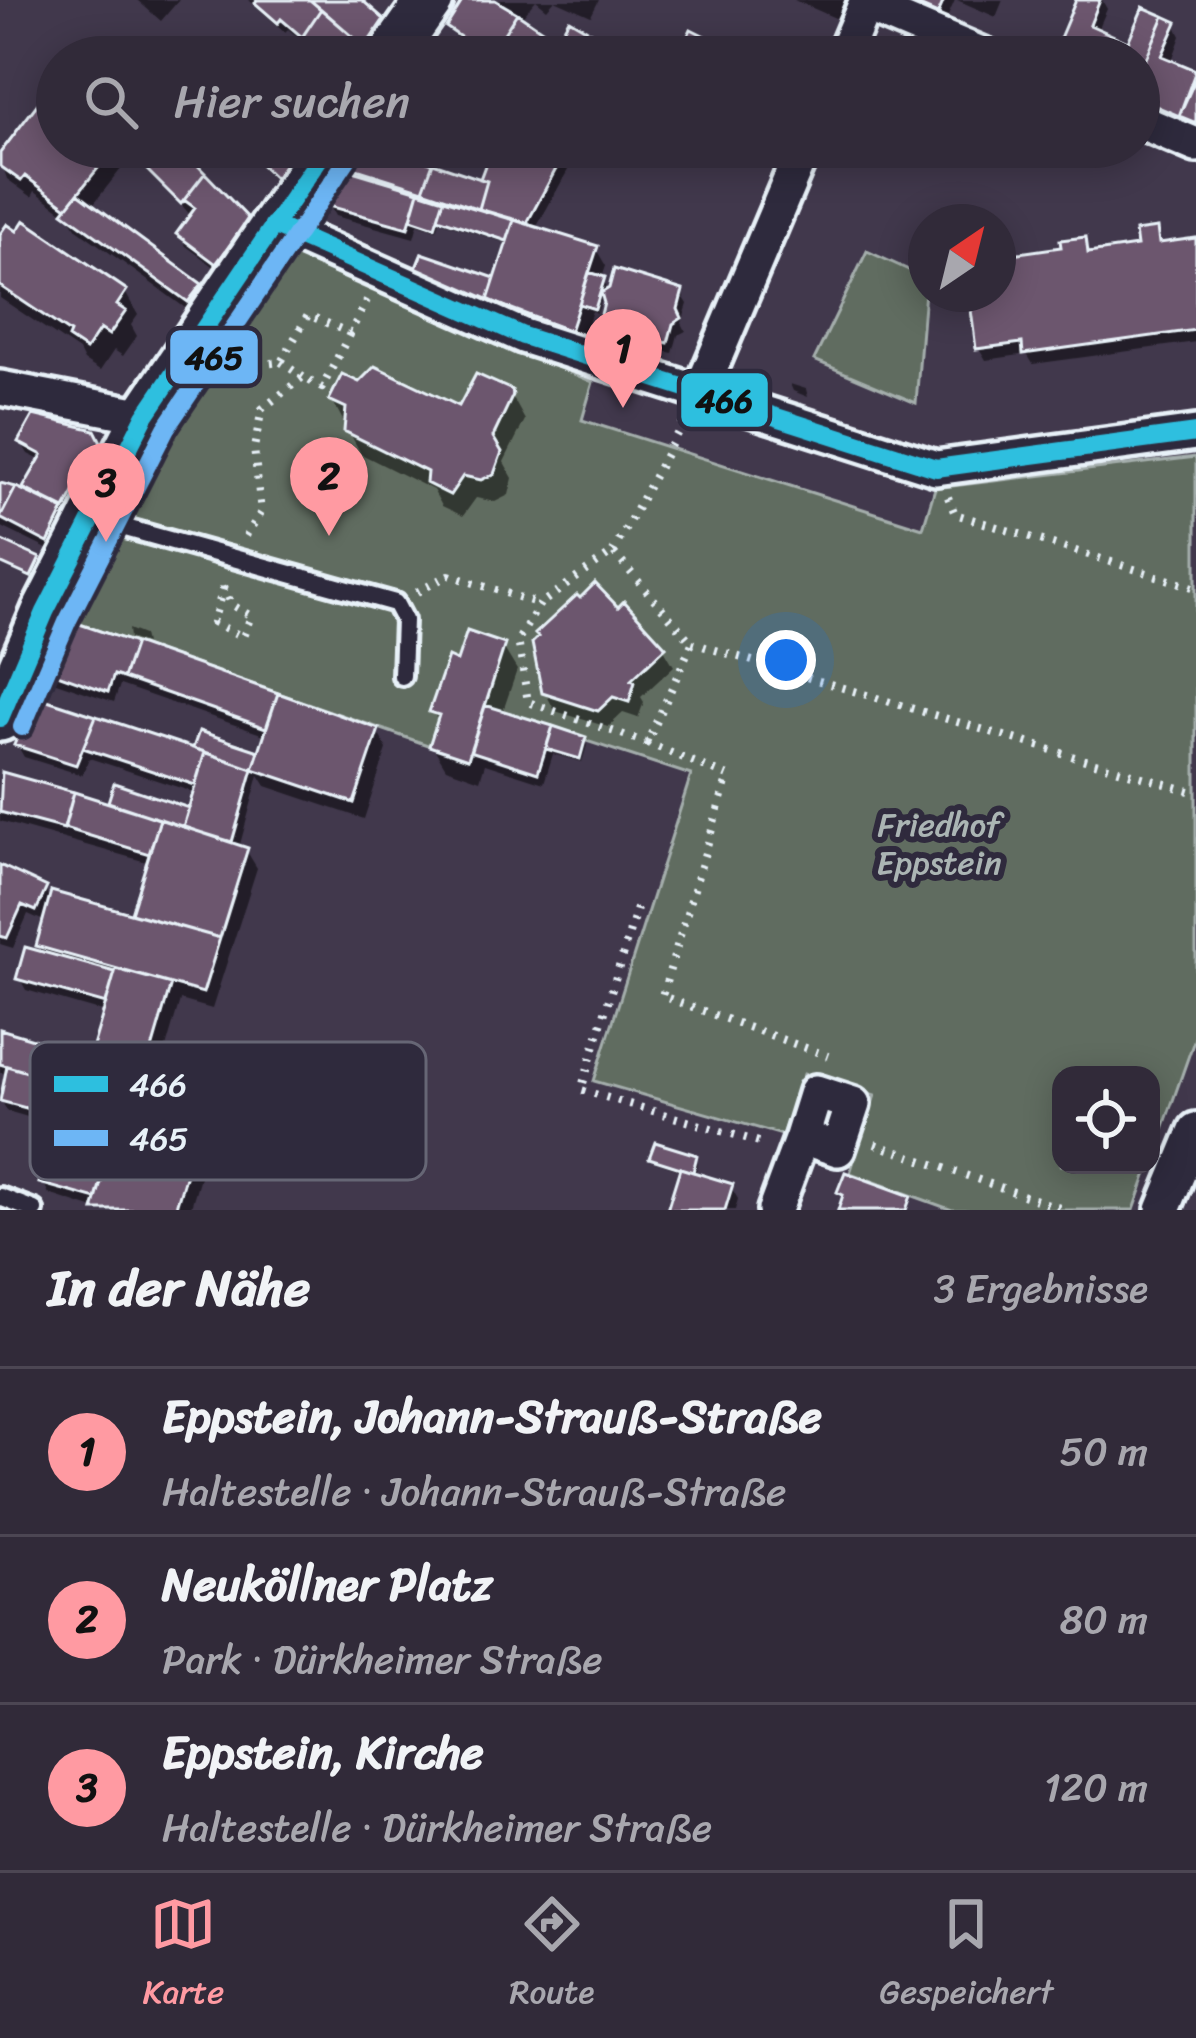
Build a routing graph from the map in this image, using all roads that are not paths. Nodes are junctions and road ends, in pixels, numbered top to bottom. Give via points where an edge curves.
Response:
1 (430, 0) edge
2 (866, 3) edge
3 (405, 36) edge
4 (852, 36) edge
5 (941, 36) edge
6 (1160, 130) edge
7 (1196, 145) edge
8 (312, 168) edge
9 (795, 168) edge
10 (273, 225) junction
11 (0, 388) edge
12 (700, 393) junction
13 (145, 416) junction
14 (1196, 433) edge
15 (91, 518) junction
16 (402, 676) dead end
17 (0, 718) edge
18 (1196, 1130) edge
19 (800, 1145) junction
20 (0, 1197) edge
21 (34, 1210) edge
22 (775, 1210) edge
23 (1163, 1210) edge

1 - 3 main road
2 - 4 street
2 - 5 street
6 - 7 street
8 - 10 main road
9 - 12 street
10 - 12 street via 523,336
10 - 13 main road
11 - 13 street
12 - 14 street via 936,468
13 - 15 main road
15 - 16 lane via 395,603 404,620
15 - 17 main road
18 - 23 street
19 - 19 street via 838,1149 853,1104 816,1093
19 - 22 street
20 - 21 lane

